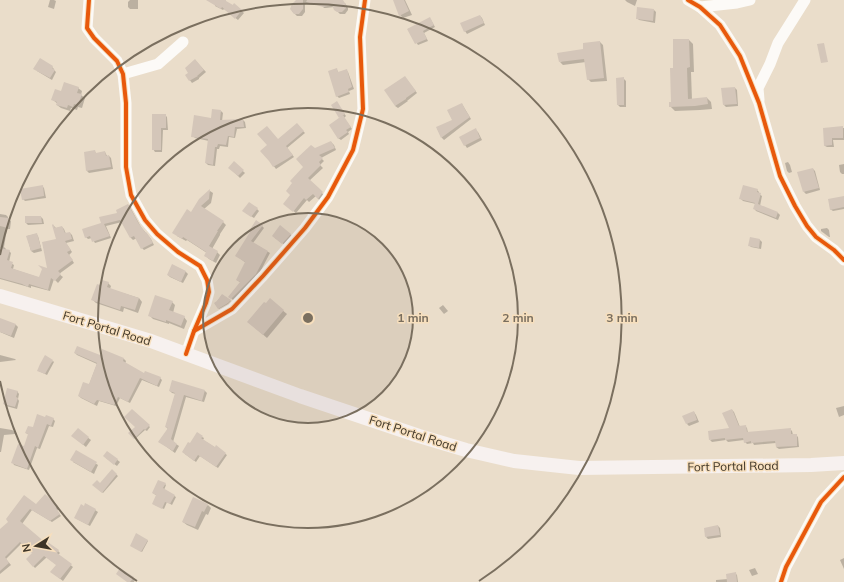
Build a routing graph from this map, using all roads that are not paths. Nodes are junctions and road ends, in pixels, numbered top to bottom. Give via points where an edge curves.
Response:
1 (89, 0) edge
2 (365, 0) edge
3 (688, 0) edge
4 (750, 0) edge
5 (805, 0) edge
6 (700, 7) junction
7 (183, 42) dead end
8 (122, 74) junction
9 (759, 103) junction
10 (844, 260) edge
11 (0, 296) edge
12 (194, 331) junction
13 (186, 354) junction
14 (844, 463) edge
15 (844, 477) edge
16 (781, 582) edge

1 - 8 street via 87,28 118,61
2 - 12 street via 360,37 363,109 353,150 328,197 305,228 232,309
3 - 6 street
4 - 6 street
5 - 9 street via 778,43 758,88
6 - 9 street via 720,26 740,56
7 - 8 street via 158,64
8 - 12 street via 126,103 126,167 131,195 145,220 157,234 200,266 207,280 207,298
9 - 10 street via 780,176 795,206 816,237
11 - 13 main road, Fort Portal Road
12 - 13 street
13 - 14 main road, Fort Portal Road via 419,436 514,461 579,468
15 - 16 street via 821,502 786,567

